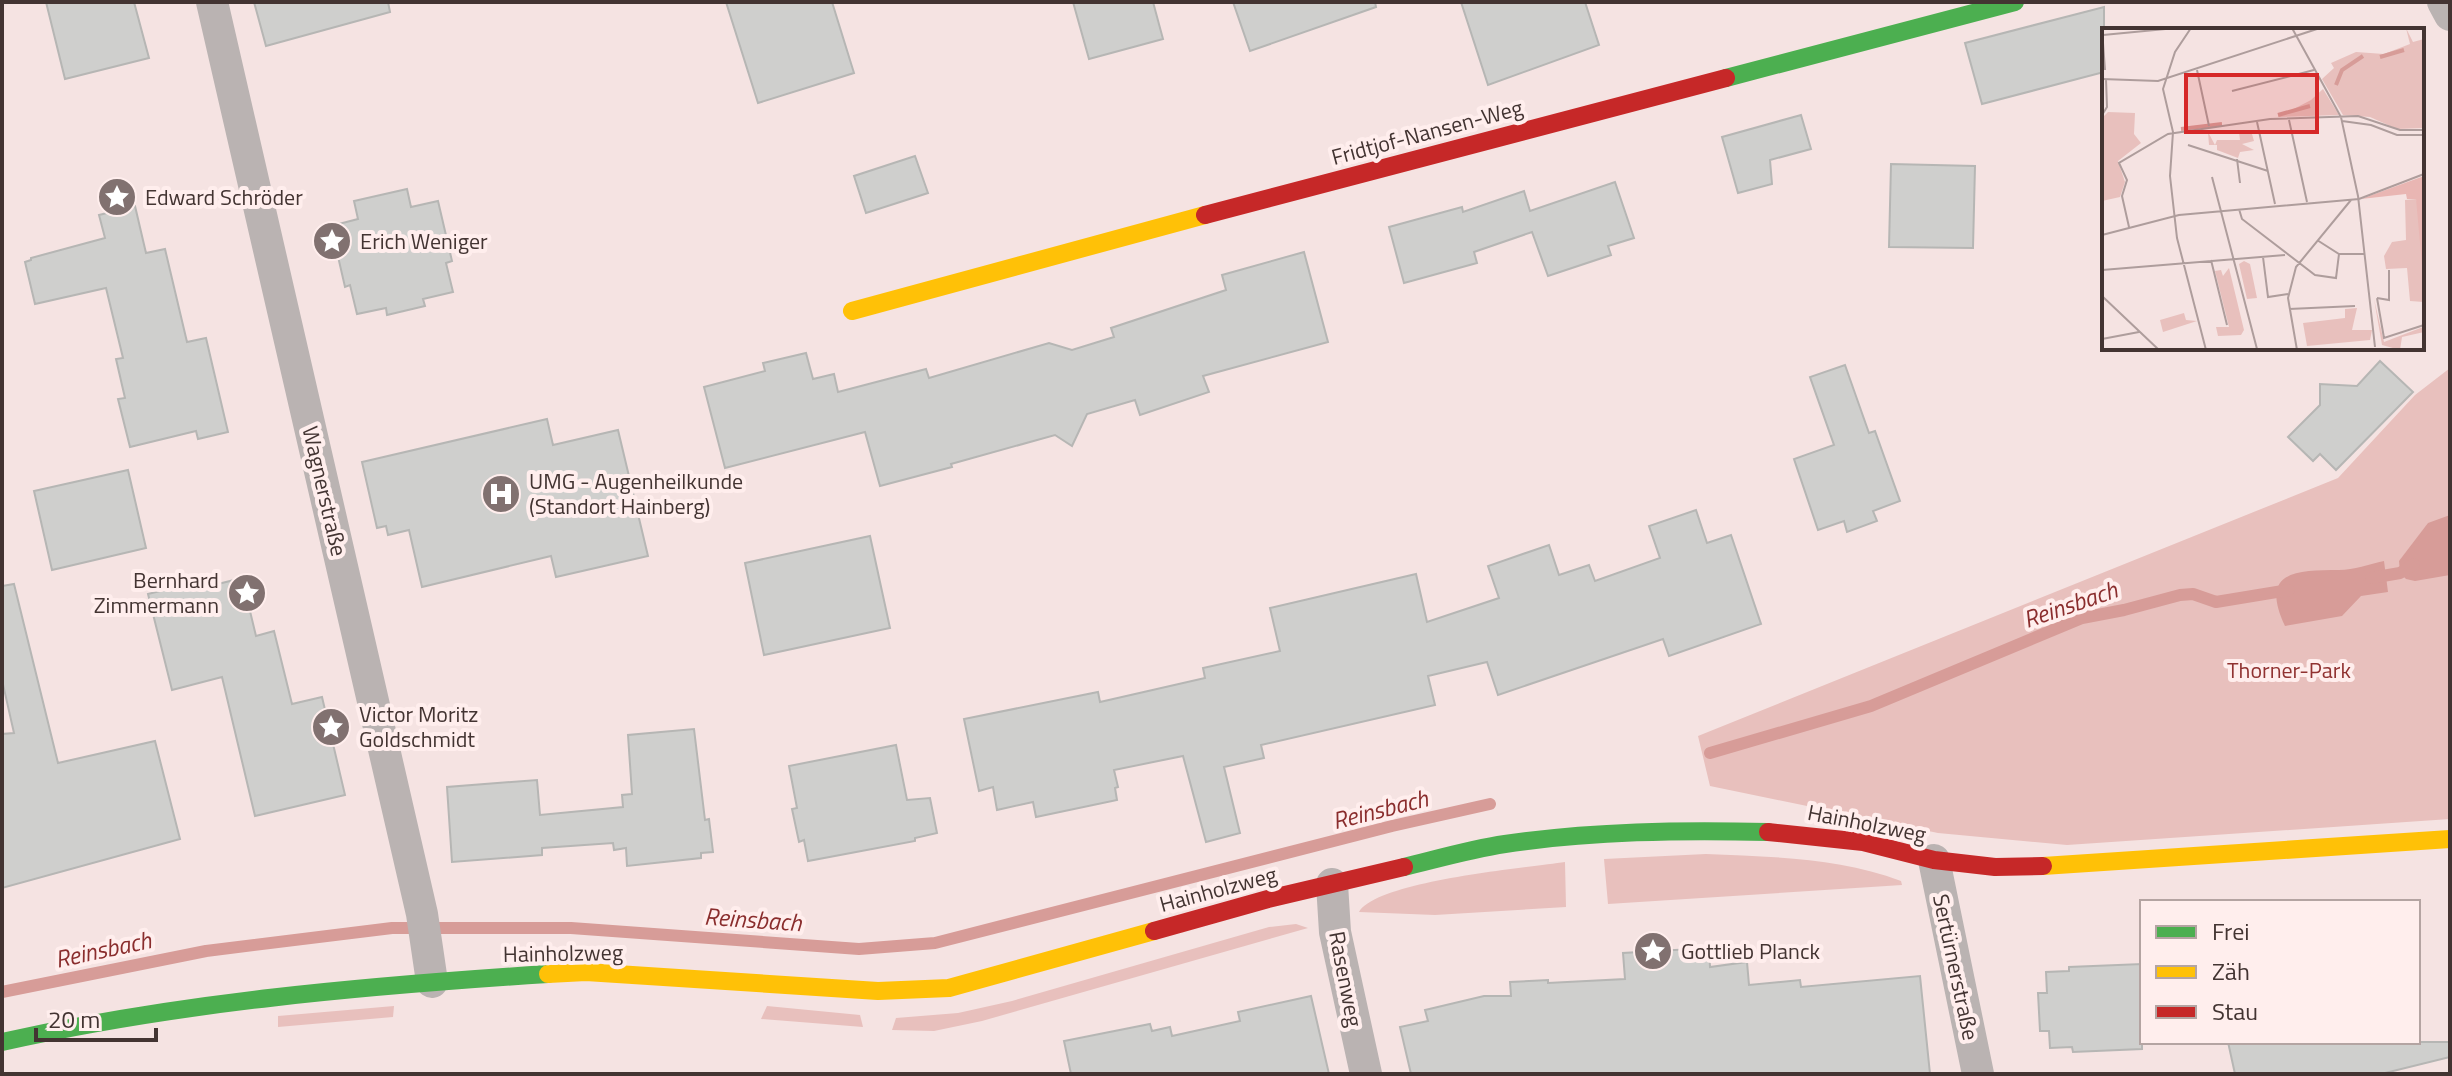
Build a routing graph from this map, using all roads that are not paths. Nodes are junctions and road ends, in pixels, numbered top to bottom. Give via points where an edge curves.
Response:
1 (212, 2) edge
2 (2015, 2) edge
3 (2443, 2) edge
4 (2450, 15) edge
5 (852, 311) dead end
6 (2450, 839) edge
7 (1934, 860) junction
8 (1332, 884) junction
9 (432, 982) junction
10 (2, 1042) edge
11 (1366, 1074) edge
12 (1978, 1074) edge

1 - 9 street, Wagnerstraße via 424,927
2 - 5 street, Fridtjof-Nansen-Weg
3 - 4 street
6 - 7 street, Hainholzweg via 2031,867
7 - 8 street, Hainholzweg via 1863,842 1786,832 1683,831 1503,844
7 - 12 street, Sertürnerstraße
8 - 9 street, Hainholzweg via 949,988 878,991 586,972
8 - 11 street, Rasenweg via 1335,932
9 - 10 street, Hainholzweg via 174,1009

